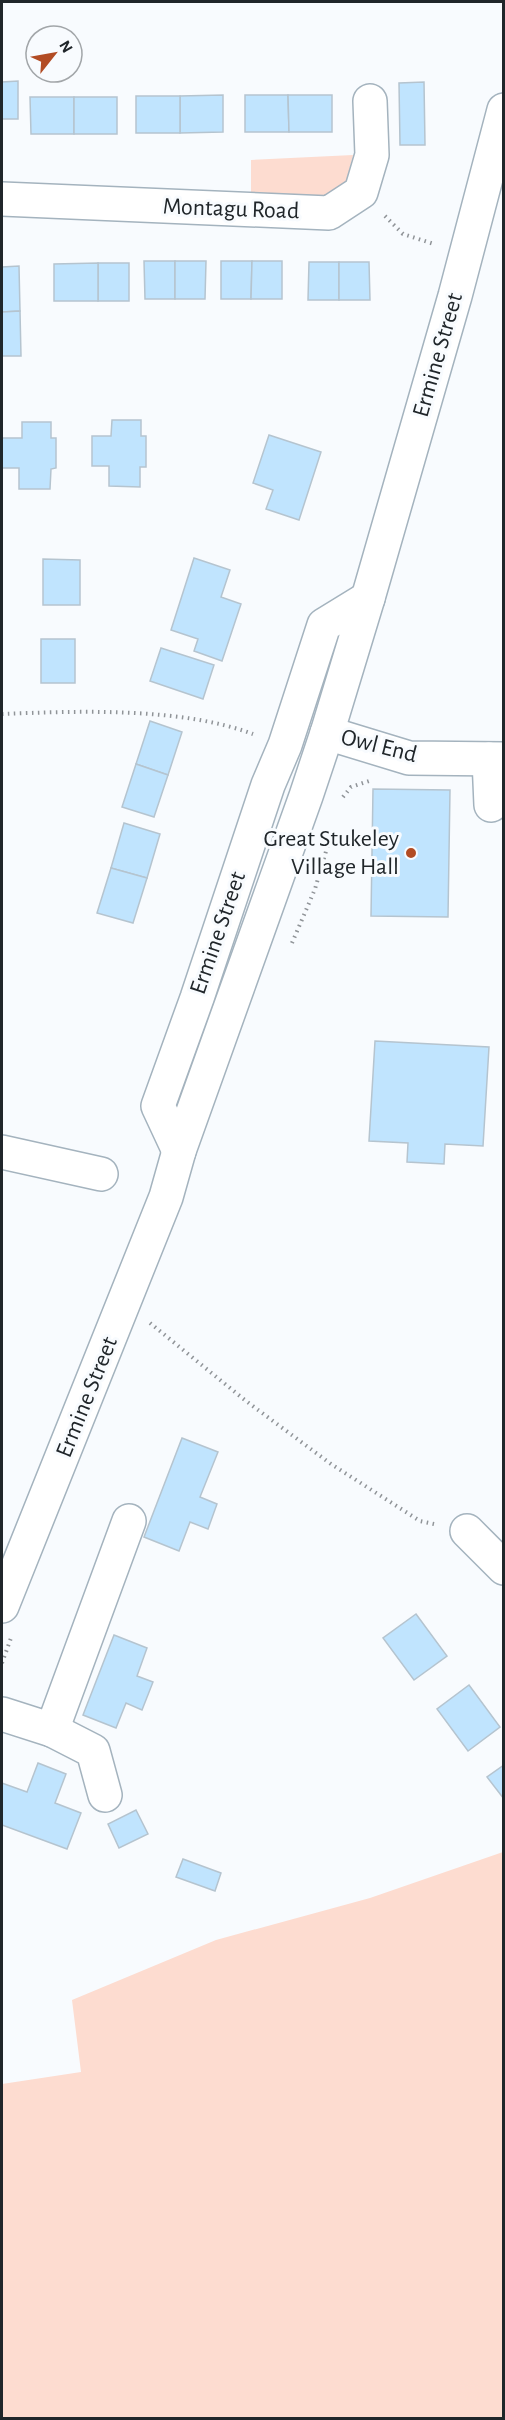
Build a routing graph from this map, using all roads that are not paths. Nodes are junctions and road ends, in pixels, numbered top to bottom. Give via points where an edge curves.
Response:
1 (370, 100) dead end
2 (504, 110) edge
3 (2, 199) edge
4 (368, 598) junction
5 (327, 733) junction
6 (496, 759) edge
7 (491, 805) dead end
8 (179, 1151) junction
9 (2, 1152) edge
10 (101, 1174) dead end
11 (129, 1521) dead end
12 (467, 1531) road end
13 (504, 1568) edge
14 (2, 1606) edge
15 (2, 1714) edge
16 (52, 1730) junction
17 (105, 1795) dead end

1 - 3 street, Montagu Road via 372,155 361,192 329,213
2 - 4 street, Ermine Street
4 - 5 street, Ermine Street
4 - 8 street, Ermine Street via 324,626 158,1106
5 - 6 street, Owl End via 410,758
5 - 8 street, Ermine Street
6 - 7 street
8 - 14 street, Ermine Street via 166,1197
9 - 10 street
11 - 16 street
12 - 13 street
15 - 16 street
16 - 17 street via 93,1751

